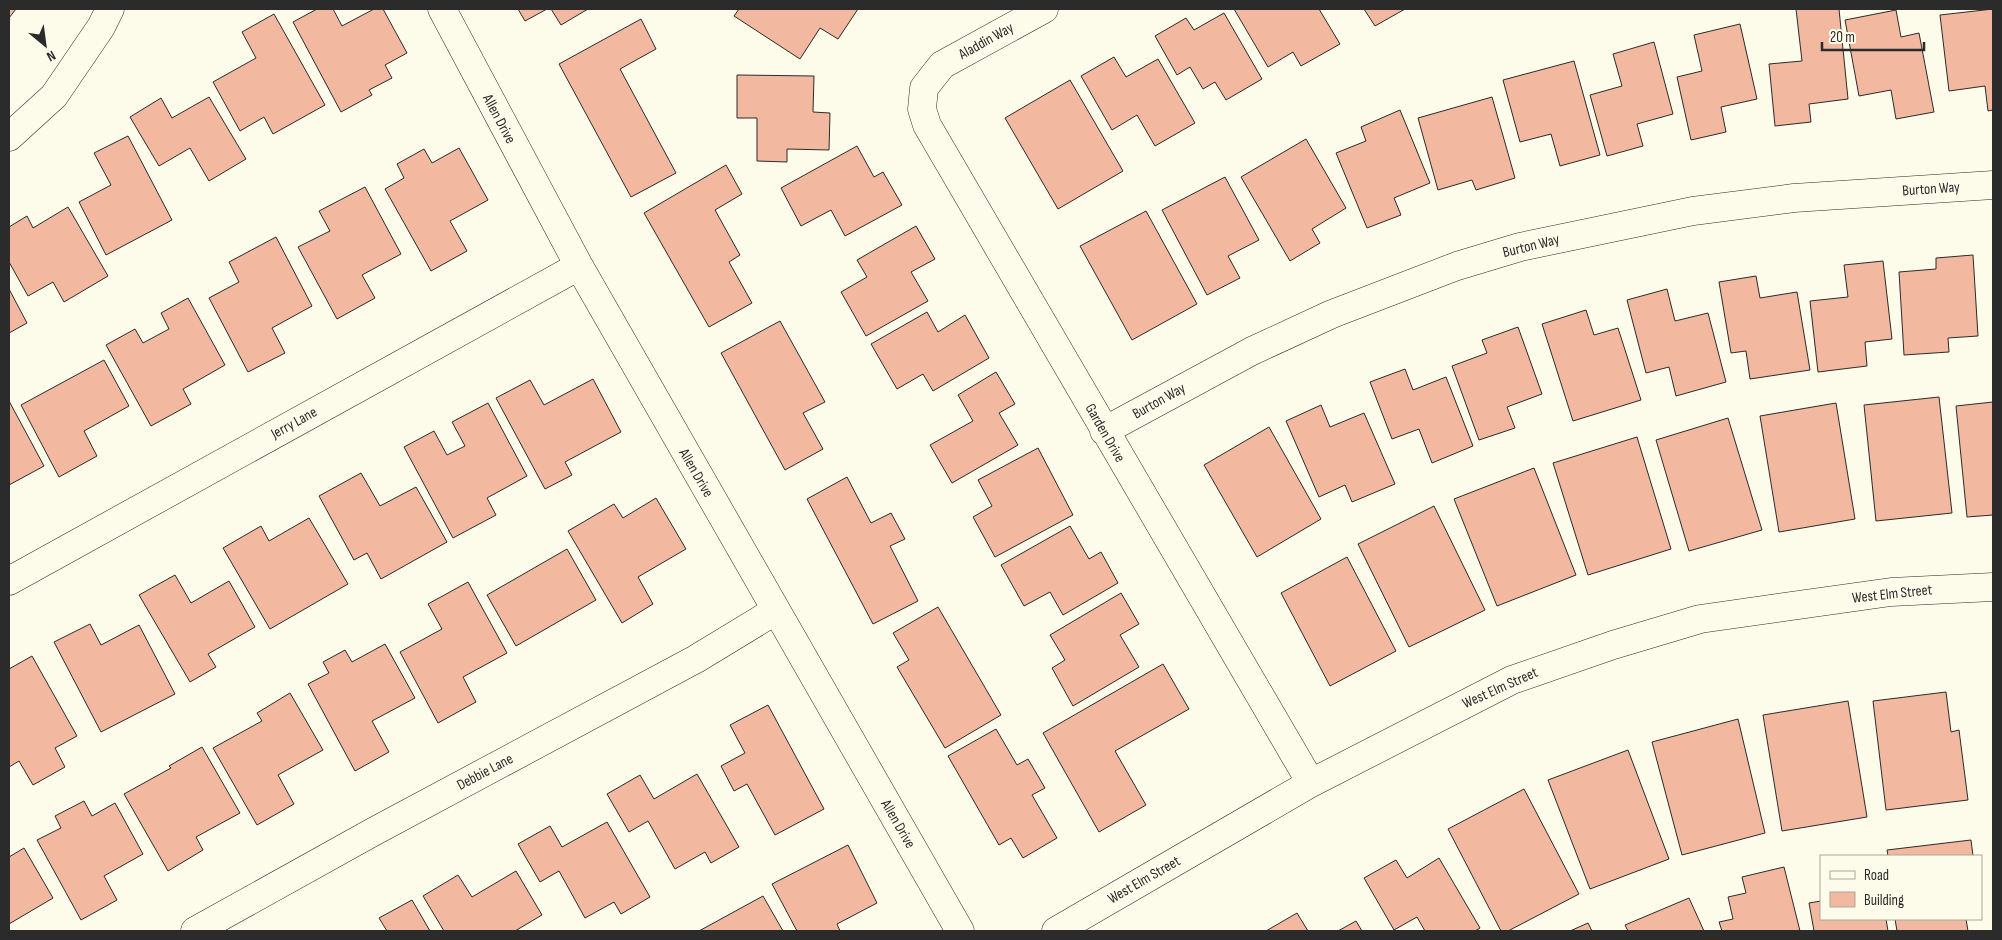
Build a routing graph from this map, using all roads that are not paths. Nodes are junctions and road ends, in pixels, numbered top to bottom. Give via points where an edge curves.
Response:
1 (110, 9) edge
2 (442, 9) edge
3 (1044, 9) edge
4 (931, 79) joint
5 (9, 137) edge
6 (1993, 184) edge
7 (579, 266) junction
8 (1104, 431) junction
9 (9, 581) edge
10 (1993, 586) edge
11 (775, 610) junction
12 (1311, 783) junction
13 (195, 931) edge
14 (960, 931) edge
15 (1056, 931) edge

1 - 5 street via 54,96
2 - 7 street, Allen Drive
3 - 4 street, Aladdin Way via 942,65
4 - 8 street, Garden Drive via 924,88 922,109 927,125
6 - 8 street, Burton Way via 1794,198 1694,211 1520,247 1457,266 1332,314 1252,351
7 - 9 street, Jerry Lane
7 - 11 street, Allen Drive
8 - 12 street, Garden Drive
10 - 12 street, West Elm Street via 1890,592 1700,619 1512,680
11 - 13 street, Debbie Lane via 696,659
11 - 14 street, Allen Drive
12 - 15 street, West Elm Street

